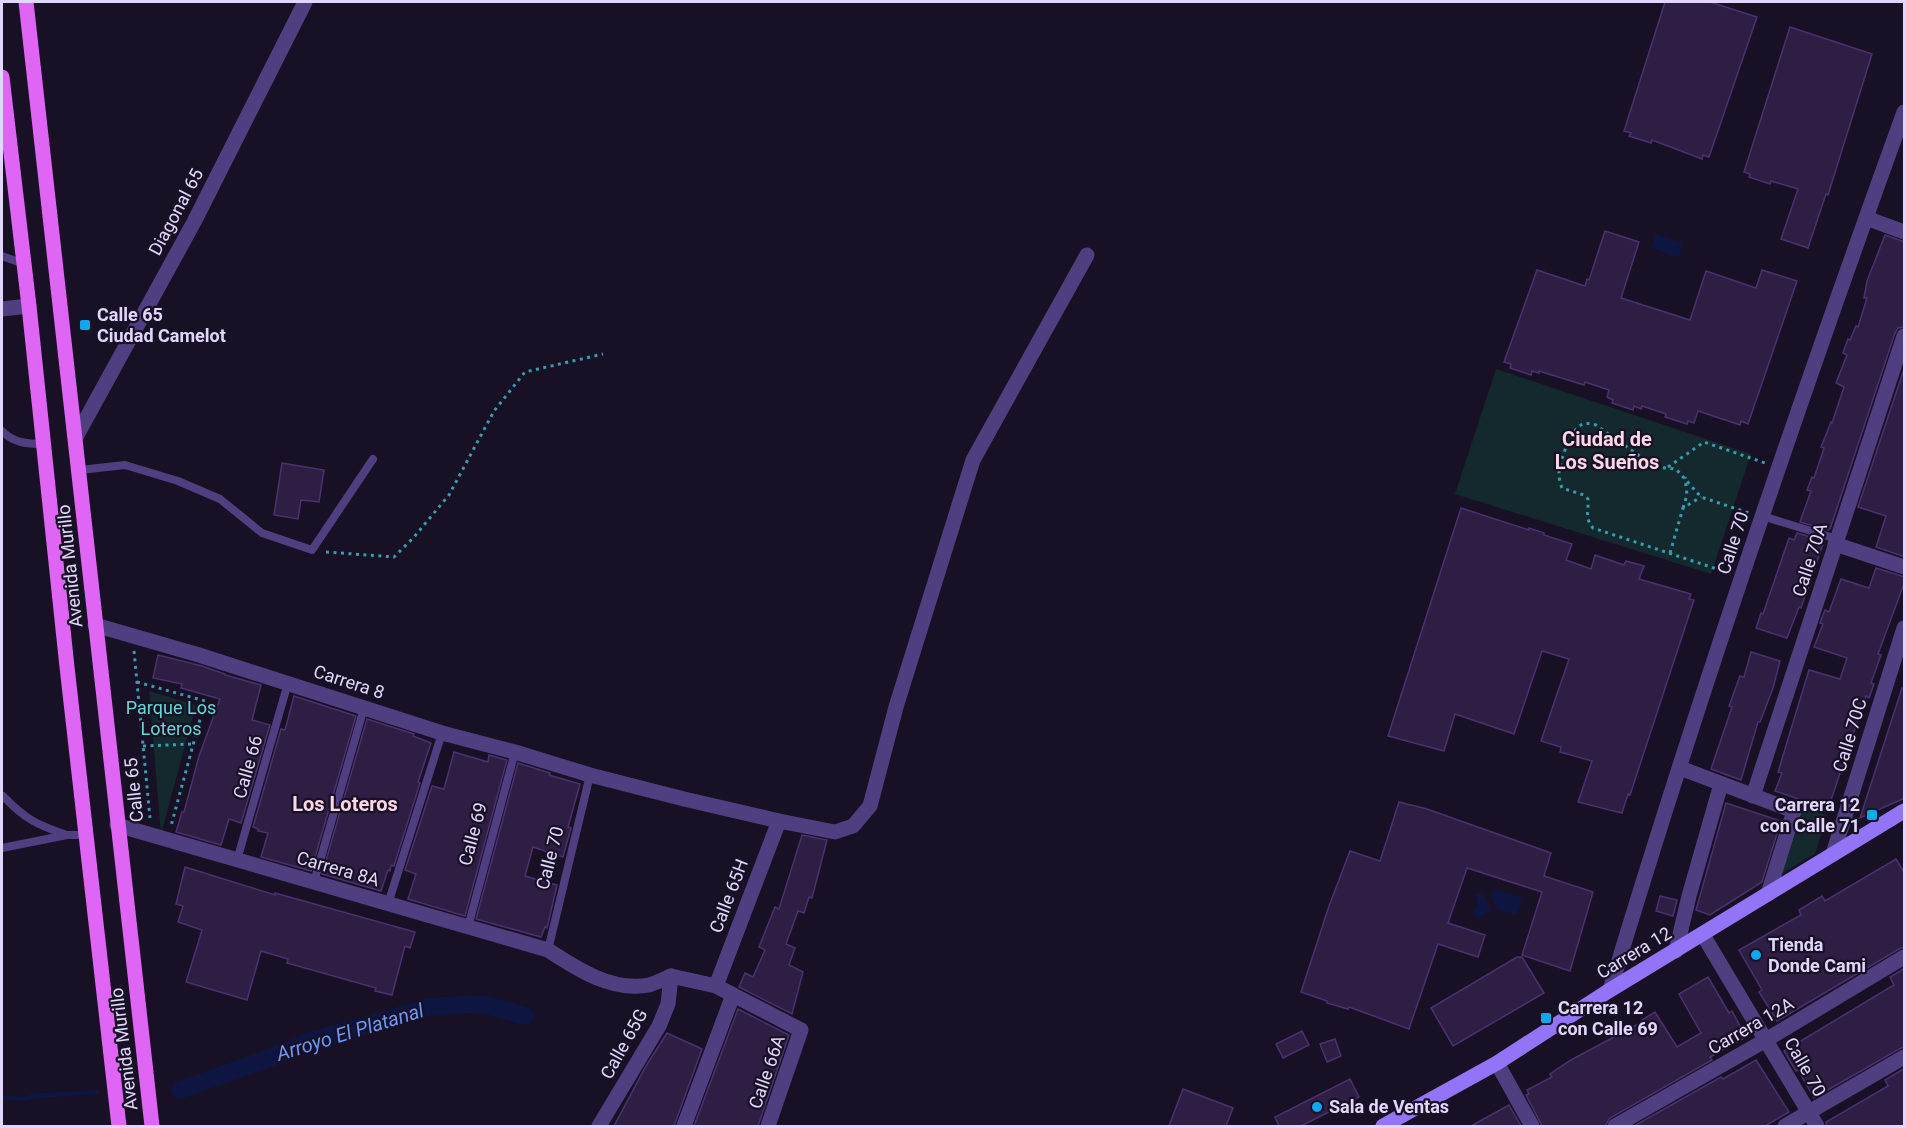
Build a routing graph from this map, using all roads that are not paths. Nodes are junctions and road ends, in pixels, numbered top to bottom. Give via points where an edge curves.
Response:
1 (26, 2) edge
2 (305, 2) edge
3 (2, 77) edge
4 (1905, 112) edge
5 (1866, 218) junction
6 (1905, 232) edge
7 (1087, 255) dead end
8 (2, 256) edge
9 (24, 264) junction
10 (29, 306) junction
11 (2, 309) edge
12 (1905, 336) edge
13 (2, 431) edge
14 (76, 437) junction
15 (44, 444) junction
16 (373, 459) dead end
17 (80, 470) junction
18 (1762, 516) junction
19 (1836, 541) junction
20 (1905, 567) edge
21 (95, 625) junction
22 (1905, 628) edge
23 (288, 683) junction
24 (364, 708) junction
25 (442, 734) junction
26 (515, 752) junction
27 (1680, 768) junction
28 (590, 775) junction
29 (1721, 784) junction
30 (3, 796) edge
31 (1753, 796) junction
32 (1905, 811) edge
33 (779, 821) junction
34 (117, 825) junction
35 (67, 835) junction
36 (86, 835) junction
37 (2, 848) edge
38 (1833, 855) junction
39 (237, 860) junction
40 (314, 882) junction
41 (1768, 894) junction
42 (388, 904) junction
43 (468, 927) junction
44 (1703, 935) junction
45 (548, 950) junction
46 (1676, 951) junction
47 (1905, 957) edge
48 (671, 976) junction
49 (716, 986) junction
50 (1610, 990) junction
51 (733, 996) junction
52 (1767, 1040) junction
53 (1905, 1057) edge
54 (1497, 1063) junction
55 (1813, 1120) edge
56 (119, 1126) edge
57 (152, 1126) edge
58 (599, 1126) edge
59 (684, 1126) edge
60 (768, 1126) edge
61 (1383, 1126) edge
62 (1532, 1126) edge
63 (1615, 1126) edge
64 (1785, 1126) edge

1 - 14 main road, Avenida Murillo
2 - 14 street, Diagonal 65 via 194,222
3 - 9 main road, Avenida Murillo
4 - 5 street, Calle 70
5 - 6 street
5 - 18 street, Calle 70
7 - 33 street, Carrera 8 via 973,460 896,707 870,806 853,826 835,832
8 - 9 lane
9 - 10 main road, Avenida Murillo
10 - 11 street
10 - 15 main road, Avenida Murillo
12 - 19 street, Calle 70A
13 - 15 lane via 10,440
14 - 17 main road, Avenida Murillo
15 - 36 main road, Avenida Murillo
16 - 17 lane via 312,550 262,532 220,499 178,481 125,465
17 - 21 main road, Avenida Murillo
18 - 19 lane
18 - 27 street, Calle 70
19 - 20 street
19 - 31 street, Calle 70A
21 - 23 street, Carrera 8
21 - 34 main road, Avenida Murillo
22 - 38 street, Calle 70C
23 - 24 street, Carrera 8
23 - 39 lane, Calle 66
24 - 25 street, Carrera 8
24 - 40 lane
25 - 26 street, Carrera 8
25 - 42 lane
26 - 28 street, Carrera 8
26 - 43 lane, Calle 69
27 - 29 street
27 - 50 street, Calle 70
28 - 33 street, Carrera 8
28 - 45 lane, Calle 70
29 - 31 street
29 - 46 street
30 - 35 lane via 39,826
31 - 41 street via 1794,811
32 - 38 main road, Carrera 12
33 - 49 street, Calle 65H
34 - 39 street, Carrera 8A
34 - 57 main road, Avenida Murillo
35 - 36 lane
35 - 37 lane
36 - 56 main road, Avenida Murillo
38 - 41 main road, Carrera 12
39 - 40 street, Carrera 8A
40 - 42 street, Carrera 8A
41 - 44 main road, Carrera 12
42 - 43 street, Carrera 8A
43 - 45 street, Carrera 8A
44 - 46 main road, Carrera 12
44 - 52 street, Calle 70
45 - 48 street, Carrera 8A via 604,981 627,986 650,985
46 - 50 main road, Carrera 12
47 - 52 street, Carrera 12A
48 - 49 street
48 - 58 street, Calle 65G via 668,1004 659,1026
49 - 51 street
50 - 54 main road, Carrera 12
51 - 59 street
51 - 60 street, Calle 66A via 801,1030
52 - 55 street, Calle 70
52 - 63 street, Carrera 12A
53 - 55 street
54 - 61 main road, Carrera 12
54 - 62 street
55 - 64 street

